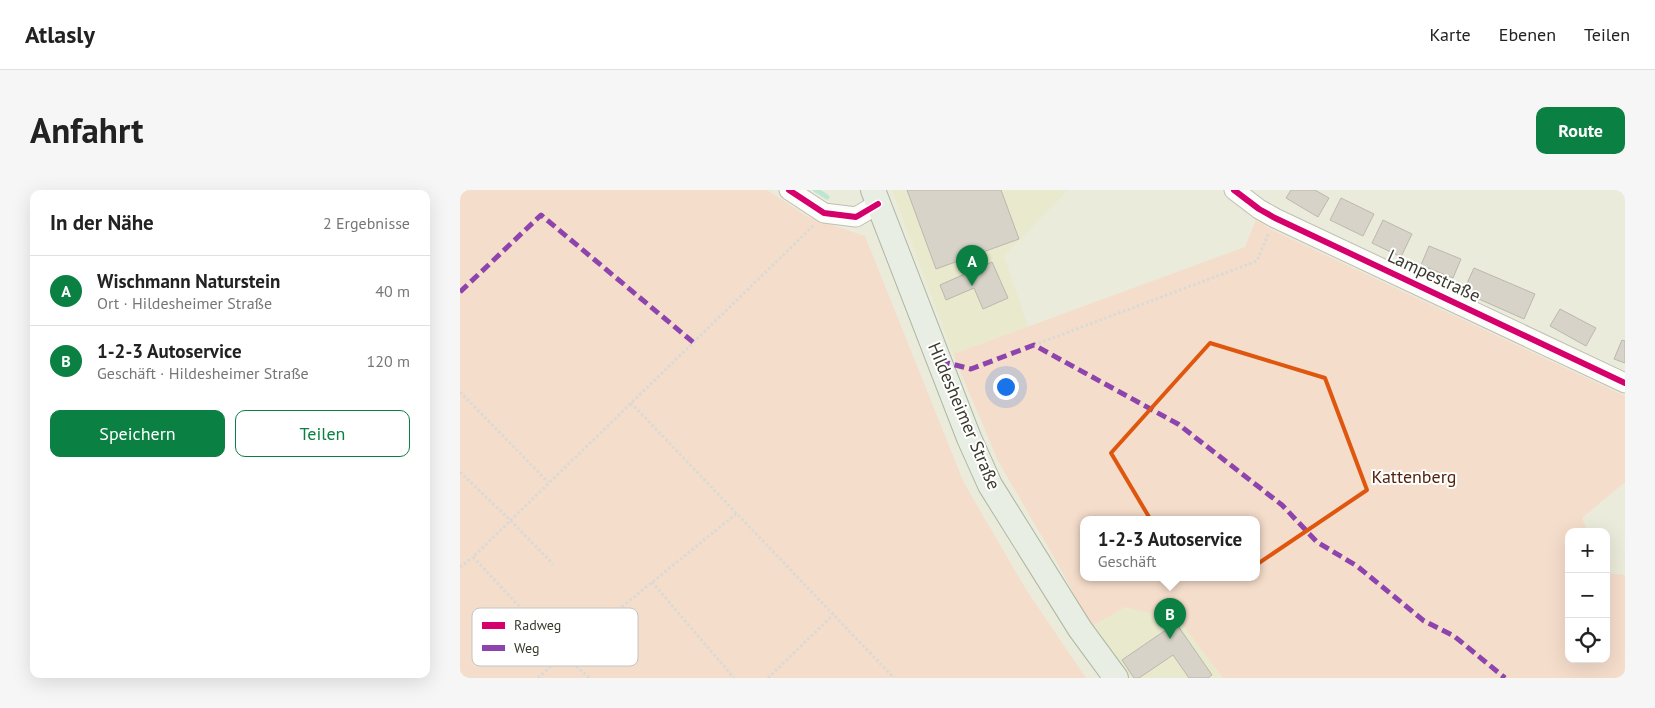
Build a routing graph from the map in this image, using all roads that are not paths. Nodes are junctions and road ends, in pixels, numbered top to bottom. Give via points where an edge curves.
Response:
1 (789, 190) edge
2 (1234, 190) edge
3 (876, 197) edge
4 (1625, 383) edge
5 (1116, 678) edge

1 - 3 street via 824,213 856,217
2 - 4 street, Lampestraße via 1275,218
3 - 5 main road, Hildesheimer Straße via 990,485 1080,630

